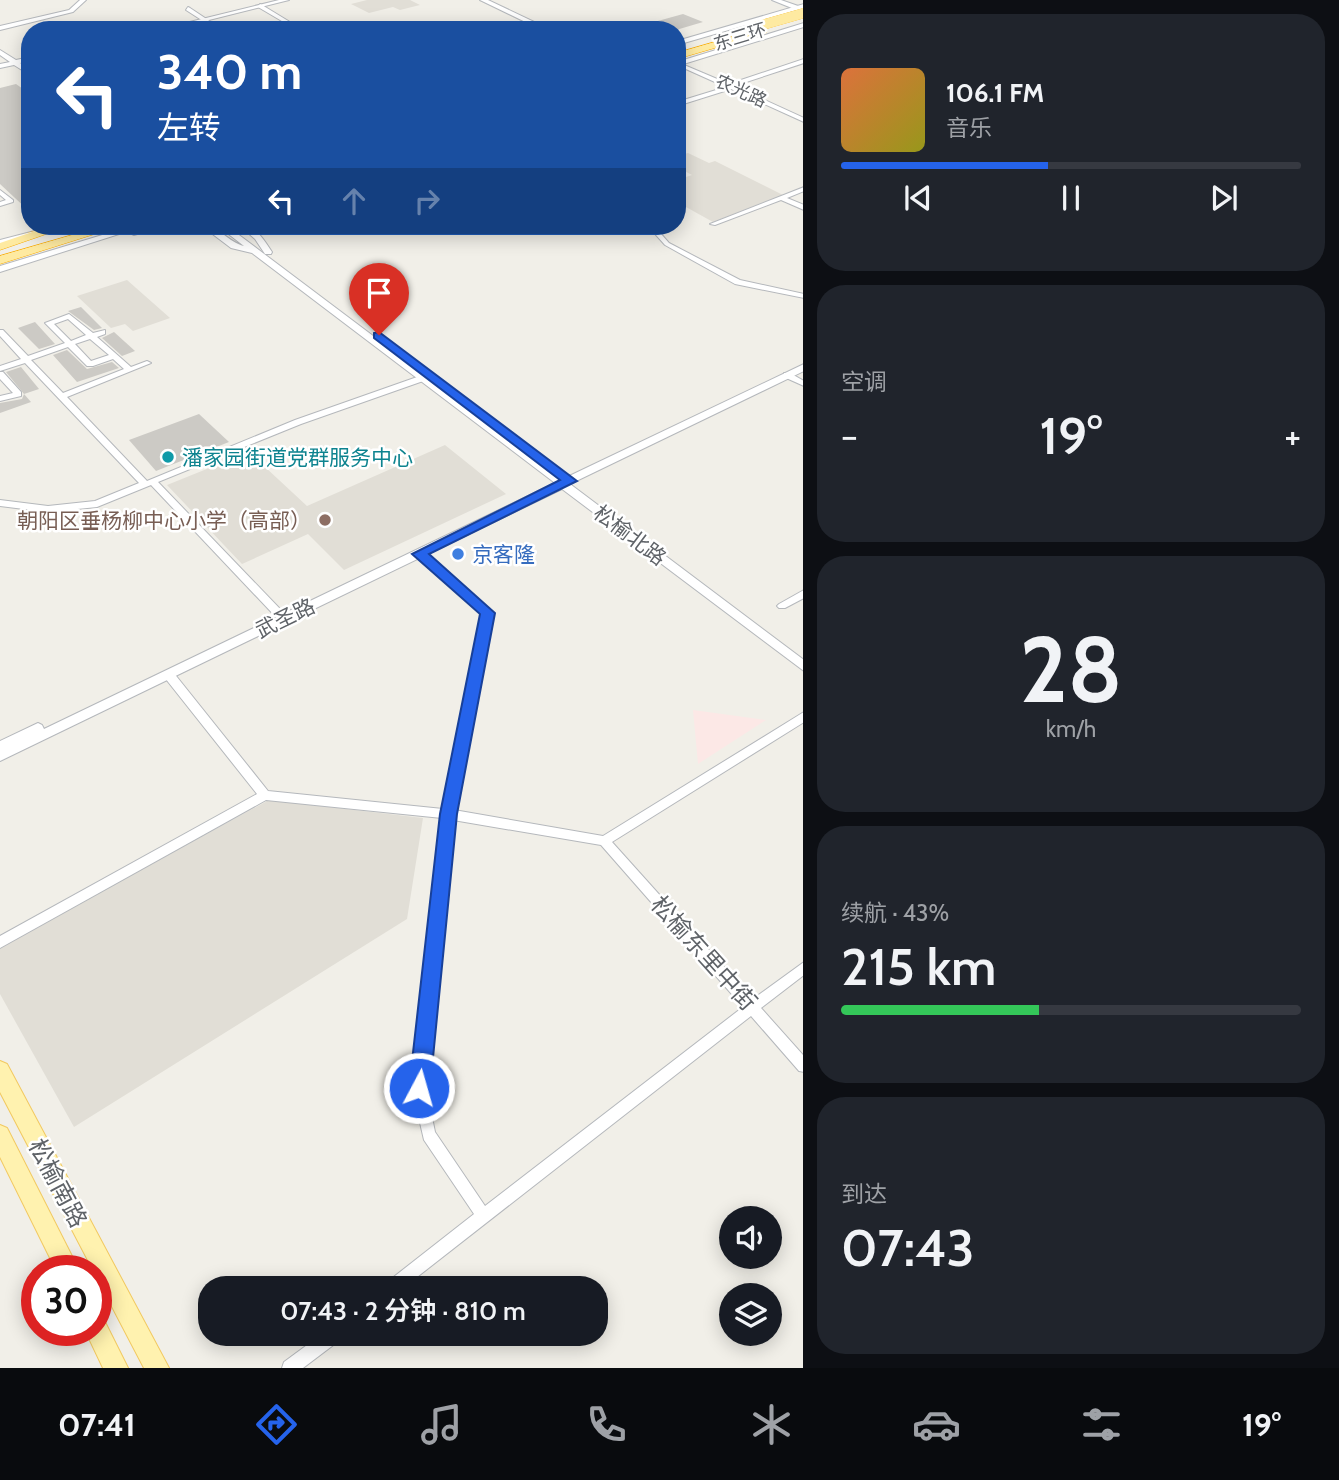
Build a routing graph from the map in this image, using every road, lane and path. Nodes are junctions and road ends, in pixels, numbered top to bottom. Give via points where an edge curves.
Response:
1 (83, 0) edge
2 (286, 0) edge
3 (483, 0) edge
4 (775, 0) edge
5 (788, 0) edge
6 (260, 6) junction
7 (188, 9) dead end
8 (802, 10) edge
9 (205, 19) junction
10 (29, 21) edge
11 (197, 21) edge
12 (208, 21) edge
13 (285, 21) edge
14 (528, 21) edge
15 (21, 23) edge
16 (803, 25) edge
17 (759, 26) junction
18 (0, 28) edge
19 (786, 30) junction
20 (686, 43) edge
21 (0, 52) edge
22 (686, 53) edge
23 (21, 61) edge
24 (686, 61) edge
25 (803, 61) edge
26 (13, 63) junction
27 (0, 66) edge
28 (686, 67) edge
29 (21, 68) edge
30 (21, 74) edge
31 (729, 86) junction
32 (686, 101) edge
33 (803, 120) edge
34 (803, 189) edge
35 (0, 192) edge
36 (782, 198) junction
37 (0, 204) edge
38 (803, 208) edge
39 (713, 224) dead end
40 (24, 235) edge
41 (34, 235) edge
42 (54, 235) edge
43 (85, 235) edge
44 (112, 235) edge
45 (129, 235) edge
46 (219, 235) edge
47 (236, 235) edge
48 (243, 235) edge
49 (255, 235) edge
50 (659, 235) edge
51 (0, 242) edge
52 (0, 249) edge
53 (264, 253) junction
54 (49, 255) junction
55 (0, 261) edge
56 (0, 270) edge
57 (803, 296) edge
58 (0, 332) edge
59 (102, 332) dead end
60 (92, 336) junction
61 (70, 344) junction
62 (114, 356) junction
63 (26, 359) junction
64 (147, 363) dead end
65 (803, 367) edge
66 (130, 370) junction
67 (0, 372) edge
68 (788, 375) junction
69 (424, 378) junction
70 (803, 384) edge
71 (61, 397) junction
72 (0, 399) edge
73 (564, 481) junction
74 (149, 482) junction
75 (0, 503) edge
76 (419, 554) junction
77 (803, 593) edge
78 (782, 606) dead end
79 (279, 614) junction
80 (803, 656) edge
81 (803, 667) edge
82 (169, 675) junction
83 (803, 716) edge
84 (0, 747) edge
85 (0, 756) edge
86 (265, 795) junction
87 (449, 814) junction
88 (604, 841) junction
89 (0, 942) edge
90 (803, 967) edge
91 (751, 1007) junction
92 (803, 1066) edge
93 (0, 1071) edge
94 (0, 1135) edge
95 (483, 1215) junction
96 (60, 1255) edge
97 (406, 1276) edge
98 (105, 1346) edge
99 (318, 1346) edge
100 (116, 1368) edge
101 (157, 1368) edge
102 (290, 1368) edge

1 - 10 street via 71,11
2 - 6 street
3 - 14 street
4 - 8 main road
5 - 8 main road
6 - 9 street
6 - 13 street
7 - 9 street
8 - 17 highway, 东三环, bridge
9 - 11 street
9 - 12 street
15 - 18 street
16 - 19 street
17 - 19 street
17 - 20 highway, 东三环
17 - 22 highway, 东三环
19 - 24 street
21 - 26 street
23 - 26 street
25 - 31 street
26 - 27 street
26 - 29 street
26 - 30 street
28 - 31 street, 农光路
31 - 32 street
31 - 33 street, 农光路
34 - 36 street
35 - 37 street via 10,201
36 - 38 street
36 - 39 street
40 - 51 street
41 - 52 highway
42 - 52 highway
43 - 55 highway
44 - 54 street
45 - 54 street
46 - 53 street via 234,246
47 - 53 street, 松榆北路
48 - 53 street, 松榆北路
49 - 53 street
50 - 57 street via 667,244 738,282
53 - 69 street, 松榆北路
53 - 73 street, 松榆北路
54 - 55 highway
54 - 56 street
58 - 63 street
59 - 60 street
60 - 61 street
60 - 61 street via 69,316 49,324
60 - 62 street
61 - 62 street via 90,364
61 - 63 street
62 - 66 street
63 - 67 street
63 - 71 street
64 - 66 street
65 - 68 street, 武圣路
66 - 71 street
67 - 72 street via 18,394
68 - 70 street
68 - 73 street, 武圣路
69 - 73 street, 松榆北路
69 - 74 street
71 - 74 street
73 - 76 street, 武圣路
73 - 79 street, 武圣路
73 - 80 street, 松榆北路
73 - 81 street, 松榆北路
74 - 75 street via 97,504 48,509
74 - 79 street
76 - 82 street, 武圣路
76 - 87 street via 487,613
77 - 78 street
79 - 84 street, 武圣路
82 - 85 street, 武圣路
82 - 86 street
83 - 88 street
86 - 87 street
86 - 89 street
87 - 88 street
87 - 95 street via 419,1088 429,1135
88 - 91 street, 松榆东里中街
90 - 91 street
91 - 92 street, 松榆东里中街
91 - 95 street
93 - 101 main road, 松榆南路
94 - 96 main road, 松榆南路
95 - 97 street
98 - 100 main road
99 - 102 street

